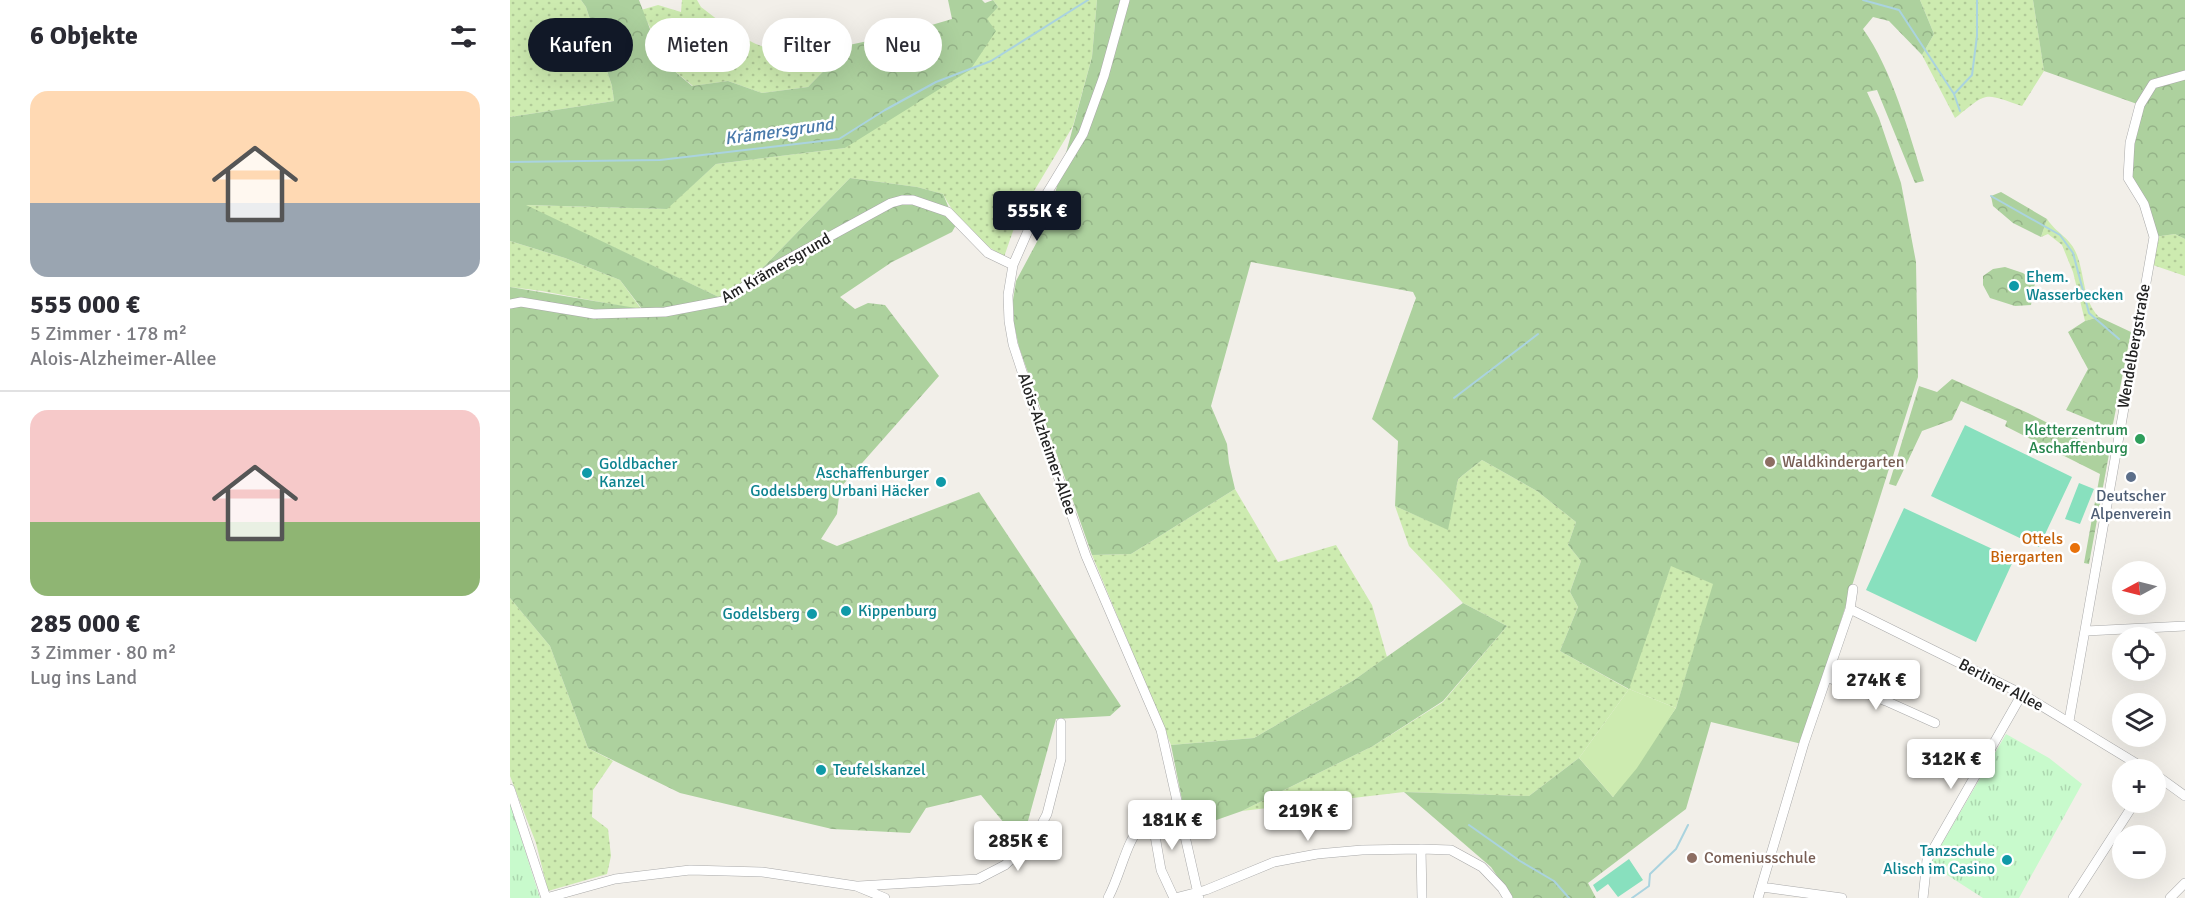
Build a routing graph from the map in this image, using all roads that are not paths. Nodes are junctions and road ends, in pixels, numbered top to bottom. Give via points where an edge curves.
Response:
1 (1125, 0) edge
2 (2185, 75) edge
3 (1013, 265) junction
4 (510, 304) edge
5 (1853, 590) dead end
6 (1850, 609) junction
7 (2185, 626) edge
8 (2086, 631) junction
9 (1827, 677) junction
10 (2022, 694) junction
11 (2069, 721) junction
12 (1061, 723) dead end
13 (1935, 723) dead end
14 (2128, 759) edge
15 (2166, 782) edge
16 (510, 789) edge
17 (2185, 796) edge
18 (2128, 813) edge
19 (1421, 849) junction
20 (2185, 884) edge
21 (856, 886) junction
22 (1762, 887) junction
23 (1199, 895) edge
24 (559, 897) edge
25 (546, 898) edge
26 (885, 898) edge
27 (1108, 898) edge
28 (1174, 898) edge
29 (1422, 898) edge
30 (1508, 898) edge
31 (1758, 898) edge
32 (1842, 898) edge
33 (1923, 898) edge
34 (2073, 898) edge
35 (2170, 898) edge

1 - 3 street, Alois-Alzheimer-Allee via 1083,135 1038,208
2 - 8 street, Wendelbergstraße via 2153,84 2140,105 2130,142 2128,178 2144,204 2154,237
3 - 4 street, Am Krämersgrund via 988,253 948,212 902,200 800,252 723,301 665,312 594,314 521,302
3 - 23 street, Alois-Alzheimer-Allee via 1008,295 1013,344 1086,556 1161,730
5 - 6 street
6 - 9 street
6 - 10 street, Berliner Allee
7 - 8 street
8 - 11 street, Wendelbergstraße
9 - 13 street
9 - 22 street
10 - 11 street, Berliner Allee
10 - 33 street via 1927,860
11 - 14 street, Berliner Allee
12 - 21 street via 1061,759 1047,814 1035,837 1005,866 978,879
15 - 17 street
16 - 25 street
18 - 34 street
19 - 23 street via 1362,850 1274,862
19 - 29 street
19 - 30 street via 1451,850 1482,867
20 - 35 street
21 - 24 street via 762,872 690,870 615,879
21 - 26 street
22 - 31 street
22 - 32 street
23 - 28 street
24 - 25 street
27 - 28 street via 1130,842 1146,819 1154,830 1161,870

